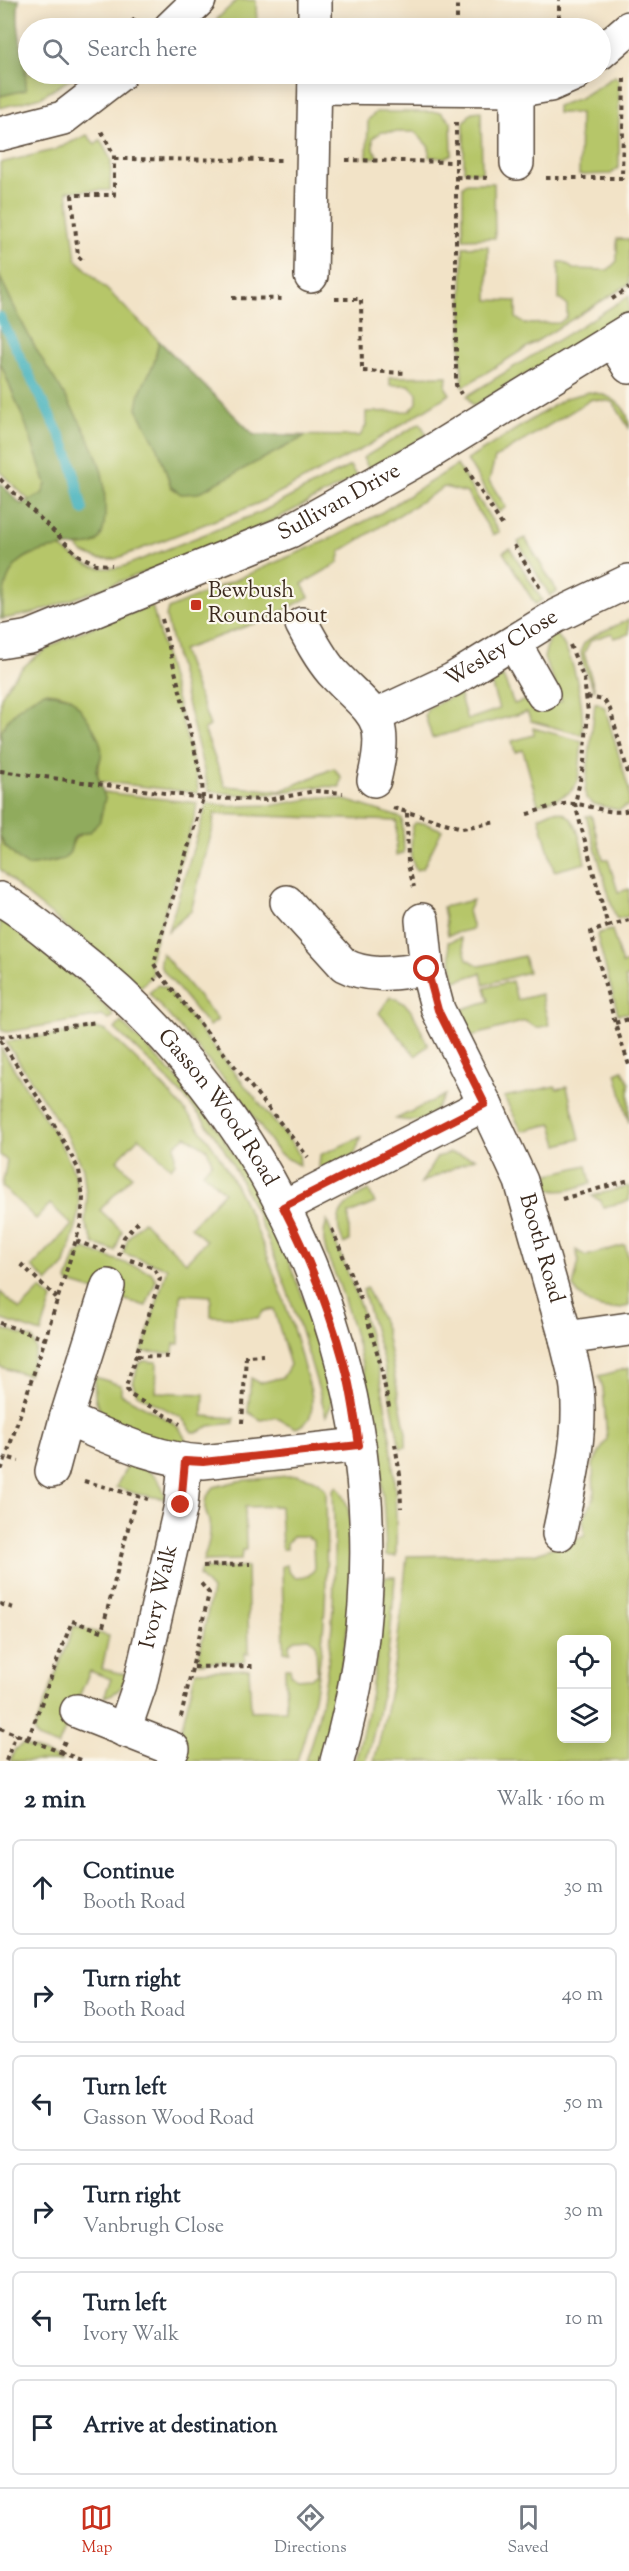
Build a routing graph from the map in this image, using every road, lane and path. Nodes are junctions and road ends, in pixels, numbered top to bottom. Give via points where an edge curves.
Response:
1 (199, 0) edge
2 (458, 0) edge
3 (559, 0) edge
4 (180, 18) edge
5 (457, 18) edge
6 (559, 18) edge
7 (618, 38) edge
8 (107, 84) edge
9 (315, 84) edge
10 (378, 84) edge
11 (552, 84) edge
12 (456, 89) junction
13 (517, 89) junction
14 (0, 134) edge
15 (314, 160) junction
16 (456, 162) junction
17 (518, 173) junction
18 (456, 177) junction
19 (81, 260) dead end
20 (311, 287) junction
21 (629, 288) edge
22 (232, 298) dead end
23 (603, 304) dead end
24 (624, 346) edge
25 (407, 373) dead end
26 (470, 388) dead end
27 (461, 394) junction
28 (451, 400) dead end
29 (0, 479) edge
30 (115, 565) dead end
31 (629, 581) edge
32 (149, 588) junction
33 (302, 624) dead end
34 (15, 639) edge
35 (514, 643) junction
36 (0, 660) edge
37 (543, 694) dead end
38 (587, 697) dead end
39 (375, 716) junction
40 (0, 771) edge
41 (629, 776) edge
42 (374, 780) dead end
43 (203, 798) junction
44 (575, 804) junction
45 (629, 810) edge
46 (407, 813) dead end
47 (528, 814) dead end
48 (3, 898) edge
49 (287, 902) dead end
50 (422, 920) joint
51 (629, 920) edge
52 (608, 926) junction
53 (427, 969) junction
54 (132, 1003) junction
55 (629, 1019) edge
56 (615, 1023) junction
57 (0, 1038) edge
58 (629, 1065) edge
59 (485, 1104) junction
60 (629, 1180) edge
61 (558, 1200) dead end
62 (283, 1207) junction
63 (141, 1219) dead end
64 (76, 1241) junction
65 (21, 1264) dead end
66 (114, 1271) junction
67 (58, 1299) junction
68 (0, 1323) edge
69 (629, 1329) edge
70 (566, 1338) junction
71 (45, 1339) junction
72 (263, 1355) dead end
73 (136, 1356) junction
74 (173, 1357) dead end
75 (66, 1419) junction
76 (242, 1427) dead end
77 (359, 1445) junction
78 (6, 1457) dead end
79 (194, 1461) junction
80 (52, 1471) dead end
81 (136, 1497) dead end
82 (559, 1534) dead end
83 (250, 1564) dead end
84 (199, 1566) dead end
85 (0, 1604) edge
86 (14, 1608) dead end
87 (252, 1666) dead end
88 (194, 1667) dead end
89 (77, 1711) joint
90 (0, 1728) edge
91 (124, 1730) junction
92 (16, 1734) junction
93 (28, 1739) junction
94 (173, 1749) dead end
95 (60, 1752) junction
96 (74, 1759) edge
97 (6, 1761) edge
98 (84, 1761) edge
99 (337, 1761) edge

1 - 4 street
2 - 5 path
3 - 6 path
7 - 17 path via 622,178
8 - 14 street via 63,118
9 - 15 street
10 - 12 street
11 - 13 street
12 - 13 street
12 - 16 path
13 - 17 street
15 - 16 path
15 - 19 path via 114,159 114,195 72,195
15 - 20 street
16 - 18 path
17 - 18 path
18 - 27 path via 456,385
20 - 22 path
20 - 25 path via 361,299 362,372
21 - 23 path
24 - 32 street, Sullivan Drive via 323,514 226,559
26 - 27 path
27 - 28 path
29 - 30 path via 78,555 103,566
31 - 35 street, Wesley Close via 584,601
32 - 34 street, Sullivan Drive
32 - 43 path via 174,664
33 - 39 street via 319,655
34 - 36 street, Sullivan Drive
35 - 37 street
35 - 39 street, Wesley Close via 452,680
38 - 41 path via 604,700 610,709
39 - 42 street via 381,751
40 - 43 path
43 - 54 path via 158,947 154,964 160,974
44 - 45 path via 617,814
44 - 47 path via 565,803
44 - 52 path
46 - 50 path via 408,865
48 - 54 street, Gasson Wood Road
49 - 53 street via 344,965 380,974
50 - 53 street, Booth Road
51 - 52 path
52 - 56 path via 591,932
53 - 59 street, Booth Road via 438,1010
54 - 57 path via 108,1028 100,1022
54 - 62 street, Gasson Wood Road via 219,1100
55 - 56 path
56 - 58 path
57 - 64 path via 55,1124 79,1170 83,1198
59 - 62 street
59 - 70 street, Booth Road via 521,1181
60 - 61 path
62 - 77 street, Gasson Wood Road via 328,1312 346,1369
63 - 66 path via 124,1237
64 - 66 path
64 - 67 path
65 - 67 path
66 - 73 path via 154,1268 160,1279
66 - 75 street
67 - 71 path
68 - 71 path
69 - 70 street
70 - 82 street, Booth Road via 577,1386 577,1440
71 - 78 path
72 - 76 path via 243,1355
73 - 74 path
73 - 79 path via 126,1387 129,1394 178,1421 193,1442
75 - 79 street via 165,1458
75 - 80 street
77 - 79 street
77 - 99 street, Gasson Wood Road via 365,1512 363,1621 356,1677
79 - 91 street, Ivory Walk via 140,1684
81 - 93 path via 102,1631 72,1621
83 - 84 path
85 - 86 path
87 - 88 path
89 - 91 street
89 - 95 path
90 - 92 path
91 - 94 street
92 - 93 path
92 - 97 path
93 - 95 path
95 - 96 path
96 - 98 path

